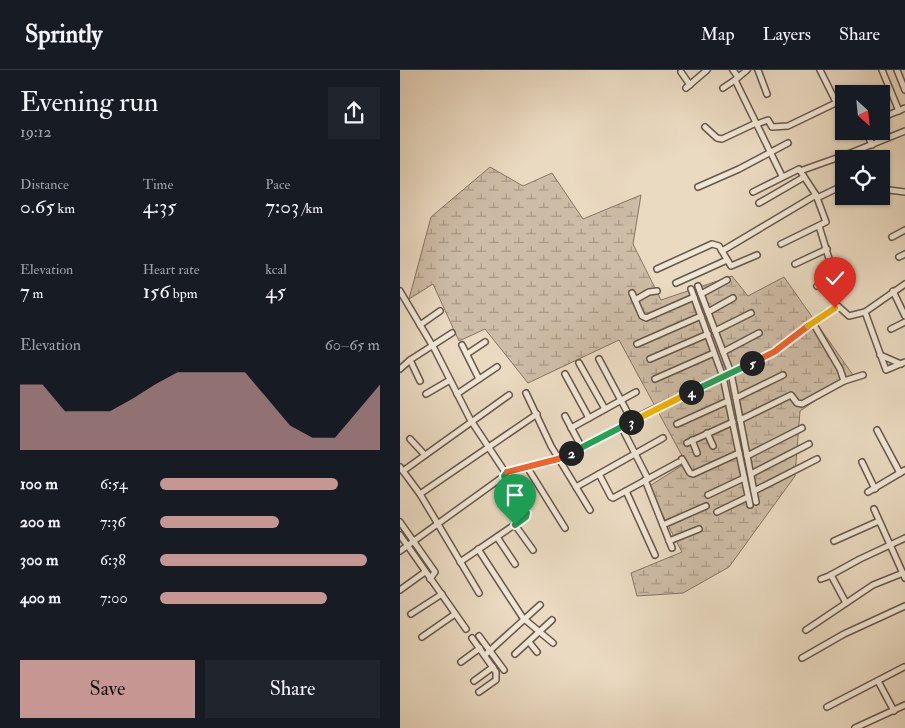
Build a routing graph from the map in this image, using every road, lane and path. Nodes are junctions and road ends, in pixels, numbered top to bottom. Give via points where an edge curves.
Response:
1 (707, 70) edge
2 (733, 70) edge
3 (747, 70) edge
4 (758, 70) edge
5 (820, 70) edge
6 (882, 70) edge
7 (897, 70) edge
8 (681, 72) dead end
9 (736, 79) junction
10 (723, 88) dead end
11 (905, 90) edge
12 (767, 94) dead end
13 (835, 100) edge
14 (835, 102) edge
15 (905, 108) edge
16 (899, 111) junction
17 (890, 114) edge
18 (756, 124) junction
19 (705, 127) dead end
20 (904, 133) edge
21 (870, 140) edge
22 (788, 143) dead end
23 (872, 145) junction
24 (771, 152) junction
25 (800, 171) junction
26 (782, 176) junction
27 (804, 178) junction
28 (698, 187) dead end
29 (835, 189) edge
30 (890, 190) edge
31 (753, 192) dead end
32 (905, 192) edge
33 (817, 197) junction
34 (759, 203) dead end
35 (819, 226) junction
36 (905, 230) edge
37 (892, 237) dead end
38 (781, 244) dead end
39 (827, 249) junction
40 (722, 251) junction
41 (757, 255) dead end
42 (727, 260) junction
43 (795, 264) dead end
44 (657, 269) dead end
45 (727, 280) dead end
46 (676, 283) dead end
47 (905, 284) edge
48 (698, 286) dead end
49 (817, 286) dead end
50 (691, 289) dead end
51 (400, 290) edge
52 (657, 291) dead end
53 (893, 292) junction
54 (632, 293) dead end
55 (701, 294) junction
56 (694, 297) junction
57 (734, 298) dead end
58 (402, 299) edge
59 (635, 300) junction
60 (440, 311) dead end
61 (708, 312) junction
62 (865, 312) junction
63 (751, 313) dead end
64 (701, 316) junction
65 (905, 316) edge
66 (905, 322) edge
67 (813, 323) junction
68 (420, 325) junction
69 (891, 329) dead end
70 (715, 331) junction
71 (452, 333) dead end
72 (759, 333) dead end
73 (708, 334) junction
74 (485, 342) dead end
75 (637, 344) dead end
76 (462, 345) dead end
77 (432, 346) junction
78 (723, 352) junction
79 (714, 353) junction
80 (467, 354) junction
81 (880, 355) junction
82 (599, 359) dead end
83 (650, 359) dead end
84 (410, 360) junction
85 (580, 363) dead end
86 (903, 363) edge
87 (497, 367) dead end
88 (400, 369) edge
89 (730, 373) junction
90 (565, 374) dead end
91 (783, 375) dead end
92 (863, 375) dead end
93 (723, 377) junction
94 (479, 379) junction
95 (655, 379) dead end
96 (450, 380) junction
97 (420, 381) dead end
98 (844, 381) junction
99 (636, 392) dead end
100 (526, 393) dead end
101 (426, 394) dead end
102 (458, 394) junction
103 (509, 395) dead end
104 (736, 398) junction
105 (622, 400) junction
106 (728, 401) junction
107 (605, 409) junction
108 (738, 412) junction
109 (537, 414) junction
110 (731, 415) junction
111 (564, 416) dead end
112 (589, 418) junction
113 (632, 420) junction
114 (740, 420) junction
115 (472, 421) junction
116 (733, 422) junction
117 (677, 424) dead end
118 (571, 428) junction
119 (622, 428) junction
120 (802, 428) dead end
121 (877, 430) dead end
122 (707, 433) junction
123 (663, 438) dead end
124 (410, 439) dead end
125 (809, 444) dead end
126 (713, 446) dead end
127 (488, 447) junction
128 (582, 448) junction
129 (739, 452) junction
130 (635, 453) junction
131 (697, 453) dead end
132 (425, 455) junction
133 (747, 456) junction
134 (558, 459) junction
135 (817, 459) dead end
136 (862, 462) dead end
137 (527, 467) junction
138 (402, 469) edge
139 (902, 472) edge
140 (504, 474) junction
141 (598, 474) junction
142 (751, 474) junction
143 (744, 478) junction
144 (647, 479) junction
145 (576, 487) junction
146 (875, 489) junction
147 (626, 491) junction
148 (754, 491) junction
149 (868, 492) dead end
150 (420, 494) junction
151 (708, 495) dead end
152 (748, 497) junction
153 (756, 502) dead end
154 (750, 505) dead end
155 (706, 506) dead end
156 (874, 509) dead end
157 (590, 510) dead end
158 (717, 512) dead end
159 (879, 521) junction
160 (400, 522) edge
161 (437, 523) junction
162 (662, 524) junction
163 (515, 525) junction
164 (565, 528) dead end
165 (699, 529) dead end
166 (400, 535) edge
167 (497, 536) junction
168 (905, 538) edge
169 (413, 541) junction
170 (669, 541) junction
171 (834, 541) dead end
172 (407, 545) junction
173 (890, 545) junction
174 (672, 548) dead end
175 (478, 549) junction
176 (532, 550) dead end
177 (400, 551) edge
178 (655, 555) dead end
179 (460, 562) junction
180 (515, 564) dead end
181 (425, 572) junction
182 (831, 575) junction
183 (904, 575) edge
184 (821, 578) dead end
185 (430, 579) junction
186 (400, 590) edge
187 (478, 593) dead end
188 (442, 594) junction
189 (846, 603) junction
190 (540, 606) dead end
191 (905, 606) edge
192 (410, 614) dead end
193 (455, 614) junction
194 (525, 620) junction
195 (552, 620) dead end
196 (466, 629) dead end
197 (806, 630) dead end
198 (539, 632) junction
199 (479, 636) dead end
200 (422, 637) dead end
201 (472, 638) dead end
202 (529, 642) junction
203 (553, 643) dead end
204 (480, 648) junction
205 (490, 651) junction
206 (537, 652) dead end
207 (515, 654) dead end
208 (485, 656) junction
209 (802, 658) dead end
210 (461, 662) dead end
211 (493, 667) junction
212 (904, 667) edge
213 (504, 670) dead end
214 (474, 680) dead end
215 (878, 681) junction
216 (479, 692) dead end
217 (905, 705) edge
218 (827, 707) dead end
219 (894, 711) junction
220 (857, 728) edge

1 - 8 street via 688,86
2 - 9 street
3 - 9 street
4 - 12 street
5 - 13 street
6 - 16 street
7 - 11 street
9 - 10 street
9 - 18 street
14 - 18 street via 788,126 772,127 768,120
15 - 16 street
16 - 17 street
18 - 19 street via 722,139
18 - 24 street
20 - 23 street
21 - 23 street
22 - 24 street
23 - 25 street
24 - 26 street
24 - 28 street
25 - 26 street via 799,168
25 - 27 street
26 - 31 street
27 - 33 street
27 - 34 street
29 - 33 street
30 - 32 street
33 - 35 street via 826,222
33 - 40 street
35 - 38 street
35 - 39 street
36 - 37 street
39 - 43 street
39 - 49 street via 834,277
40 - 42 street
40 - 44 street via 712,244
41 - 42 street via 733,266
42 - 46 street
45 - 55 street
47 - 53 street
48 - 55 street
50 - 56 street
51 - 58 street
52 - 59 street
53 - 62 street
53 - 65 street
54 - 59 street
55 - 61 street
56 - 59 street via 646,318
56 - 64 street
57 - 61 street
58 - 68 street
60 - 68 street
61 - 70 street
62 - 67 street via 849,316 838,306
62 - 81 street
63 - 70 street
64 - 73 street
64 - 75 street
66 - 69 street
67 - 89 street via 774,352
67 - 98 street
68 - 77 street
70 - 78 street
71 - 77 street
72 - 78 street
73 - 79 street
73 - 83 street
74 - 80 street
76 - 80 street
77 - 84 street
77 - 96 street
78 - 89 street
79 - 93 street
79 - 95 street
80 - 94 street
81 - 86 street
81 - 86 street via 886,370
82 - 105 street
84 - 88 street
84 - 97 street
85 - 107 street
87 - 94 street
89 - 93 street
89 - 104 street
90 - 112 street
91 - 104 street
92 - 98 street
93 - 106 street
93 - 113 street
94 - 102 street
96 - 101 street
96 - 102 street
98 - 114 street via 802,404 790,395
99 - 105 street
100 - 109 street
102 - 115 street
103 - 115 street
104 - 108 street
105 - 107 street
105 - 113 street
106 - 110 street
106 - 117 street
107 - 112 street
108 - 110 street
108 - 114 street
109 - 127 street
109 - 134 street
110 - 116 street
111 - 118 street
112 - 118 street
113 - 119 street
114 - 133 street
115 - 127 street
115 - 132 street
116 - 122 street
116 - 129 street
118 - 128 street
119 - 128 street
119 - 130 street
120 - 133 street
121 - 139 street
122 - 126 street
122 - 131 street via 689,442
123 - 130 street
124 - 132 street
125 - 142 street
127 - 140 street
127 - 150 street
128 - 134 street
129 - 143 street
129 - 144 street via 695,473 690,473 681,460
130 - 141 street
130 - 144 street
132 - 138 street
133 - 142 street
134 - 137 street
134 - 145 street
135 - 148 street
136 - 146 street
137 - 140 street
137 - 164 street
138 - 150 street
139 - 146 street
140 - 161 street
140 - 163 street via 527,513
141 - 145 street
141 - 147 street via 611,497
142 - 148 street
143 - 151 street
143 - 152 street
144 - 147 street
144 - 162 street
145 - 157 street
146 - 149 street
147 - 178 street
148 - 153 street
150 - 161 street
152 - 154 street
152 - 158 street
155 - 162 street
156 - 159 street
159 - 171 street
159 - 173 street
160 - 169 street
161 - 169 street
161 - 179 street
162 - 170 street
163 - 167 street
163 - 176 street
165 - 170 street
166 - 172 street
167 - 175 street
167 - 180 street
168 - 173 street
169 - 172 street
169 - 185 street via 435,572
170 - 174 street
172 - 177 street
172 - 181 street
173 - 182 street
173 - 183 street
175 - 179 street
175 - 194 street
179 - 187 street
181 - 185 street
181 - 186 street
182 - 184 street
182 - 189 street
183 - 189 street via 873,585
185 - 188 street
188 - 192 street
188 - 193 street
189 - 197 street
190 - 194 street
191 - 209 street
193 - 196 street
193 - 200 street
194 - 198 street
194 - 205 street
195 - 198 street
198 - 202 street
198 - 203 street
199 - 205 street
201 - 204 street
202 - 206 street
202 - 207 street
204 - 208 street
204 - 210 street
205 - 208 street
205 - 213 street
208 - 211 street
211 - 214 street
211 - 216 street via 496,680
212 - 215 street
215 - 218 street
215 - 219 street
217 - 219 street
219 - 220 street

